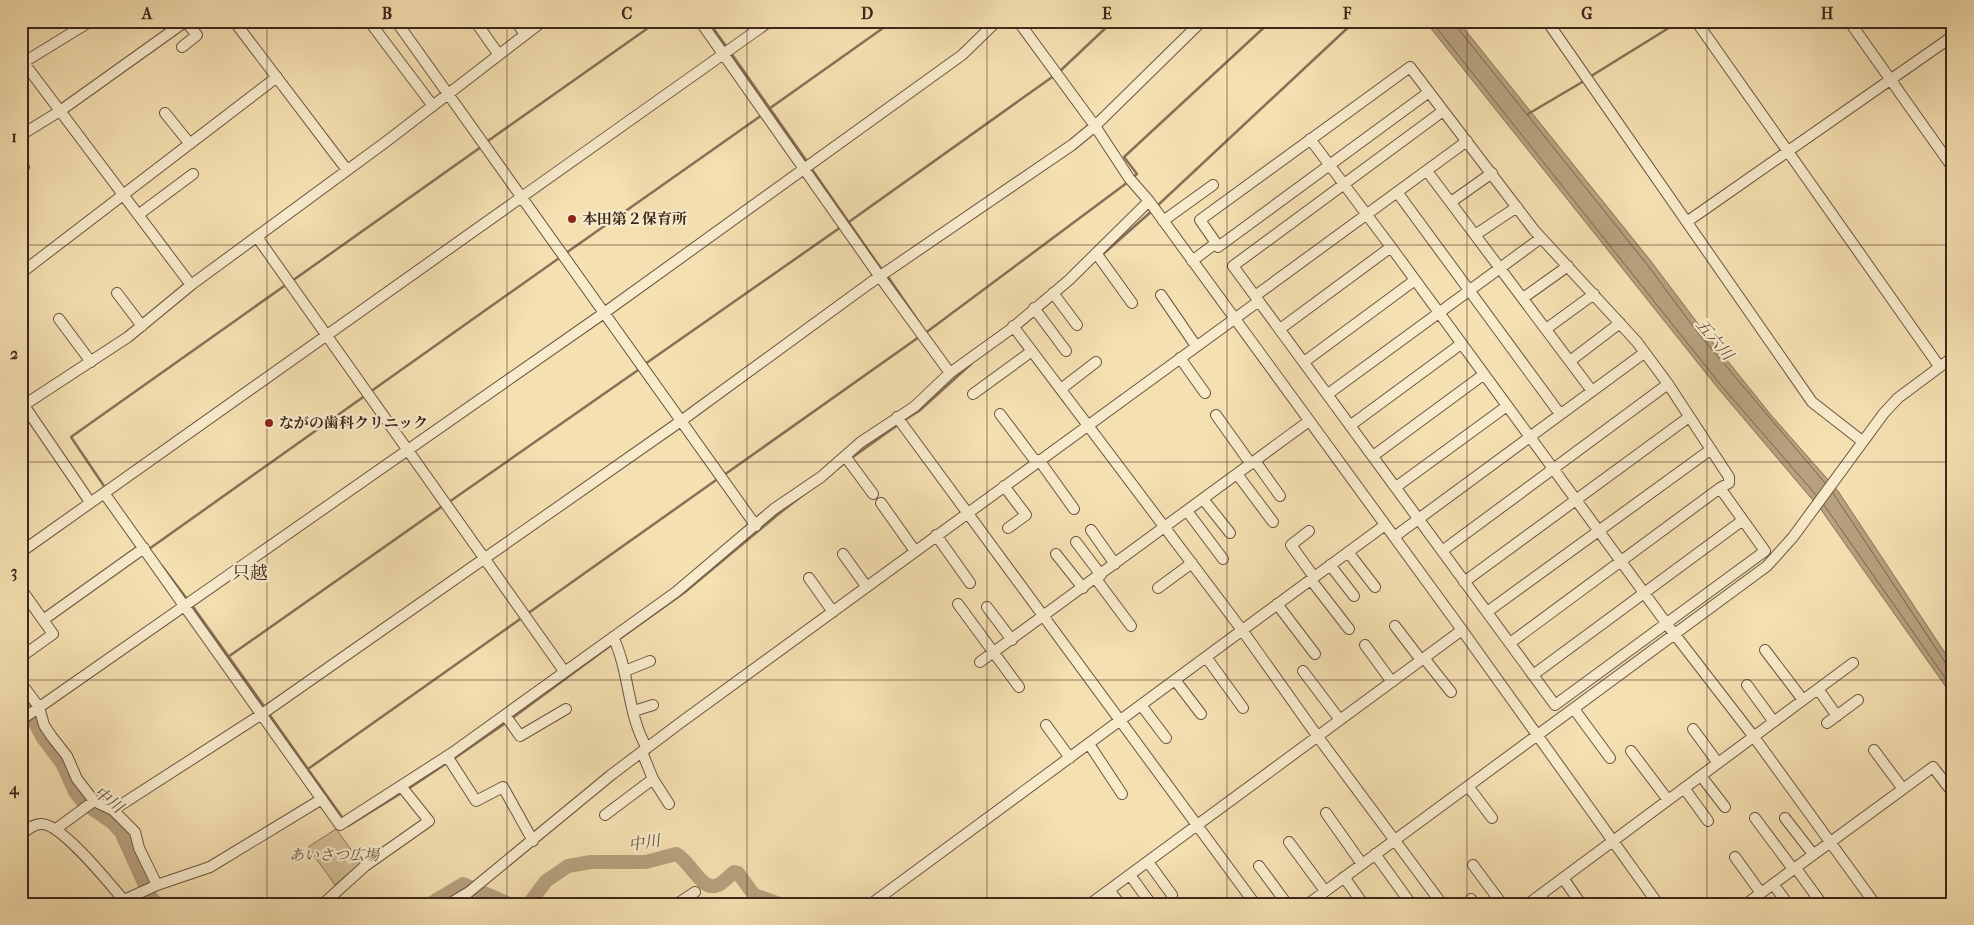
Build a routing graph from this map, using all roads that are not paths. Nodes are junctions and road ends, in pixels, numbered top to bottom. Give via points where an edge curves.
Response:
1 (91, 21) edge
2 (186, 21) edge
3 (234, 21) edge
4 (369, 21) edge
5 (396, 21) edge
6 (475, 21) edge
7 (516, 21) edge
8 (543, 21) edge
9 (700, 21) edge
10 (770, 21) edge
11 (997, 21) edge
12 (1018, 21) edge
13 (1202, 21) edge
14 (1547, 21) edge
15 (1696, 21) edge
16 (1849, 21) edge
17 (525, 35) junction
18 (1953, 36) edge
19 (182, 47) dead end
20 (499, 55) junction
21 (723, 55) junction
22 (22, 62) edge
23 (277, 78) junction
24 (1891, 81) junction
25 (1429, 92) junction
26 (449, 94) junction
27 (433, 106) junction
28 (60, 111) junction
29 (1444, 111) junction
30 (165, 112) dead end
31 (1095, 126) junction
32 (21, 135) edge
33 (1310, 139) junction
34 (1467, 141) junction
35 (190, 144) junction
36 (1788, 151) junction
37 (1330, 165) junction
38 (1953, 168) edge
39 (805, 169) junction
40 (347, 170) junction
41 (1427, 171) junction
42 (193, 174) dead end
43 (1492, 174) junction
44 (1343, 184) junction
45 (1213, 185) dead end
46 (1398, 192) junction
47 (123, 196) junction
48 (522, 196) junction
49 (1149, 201) junction
50 (1451, 202) junction
51 (1517, 207) junction
52 (138, 215) junction
53 (1366, 215) junction
54 (1163, 221) junction
55 (1688, 221) junction
56 (1476, 235) junction
57 (256, 237) junction
58 (1541, 238) junction
59 (1216, 243) junction
60 (1391, 247) junction
61 (1096, 253) junction
62 (1192, 260) junction
63 (1568, 266) junction
64 (1500, 268) junction
65 (21, 273) edge
66 (880, 277) junction
67 (1415, 280) junction
68 (191, 285) junction
69 (1470, 291) junction
70 (117, 293) dead end
71 (1053, 293) junction
72 (1594, 294) junction
73 (1161, 295) dead end
74 (1523, 298) junction
75 (1257, 299) junction
76 (1132, 302) dead end
77 (1034, 308) junction
78 (1439, 312) junction
79 (604, 313) junction
80 (1234, 318) junction
81 (59, 319) dead end
82 (1620, 323) junction
83 (1077, 325) dead end
84 (142, 326) junction
85 (1013, 326) junction
86 (1280, 329) junction
87 (1546, 329) junction
88 (326, 335) junction
89 (1461, 344) junction
90 (1196, 346) junction
91 (1032, 351) junction
92 (1066, 351) dead end
93 (1644, 353) junction
94 (1953, 357) edge
95 (1180, 358) junction
96 (1570, 361) junction
97 (91, 362) junction
98 (1096, 362) dead end
99 (1304, 362) junction
100 (1939, 366) junction
101 (950, 373) junction
102 (1484, 375) junction
103 (1668, 384) junction
104 (1061, 389) junction
105 (1592, 391) junction
106 (1205, 392) dead end
107 (972, 394) dead end
108 (1328, 394) junction
109 (22, 404) edge
110 (1506, 406) junction
111 (1000, 414) dead end
112 (1560, 414) junction
113 (1216, 415) dead end
114 (897, 417) junction
115 (1690, 417) junction
116 (681, 421) junction
117 (1309, 421) junction
118 (1088, 425) junction
119 (1351, 425) junction
120 (1530, 438) junction
121 (1859, 445) junction
122 (408, 450) junction
123 (1710, 450) junction
124 (845, 456) junction
125 (1373, 456) junction
126 (1038, 461) junction
127 (1253, 462) junction
128 (1553, 469) junction
129 (1237, 474) junction
130 (1004, 486) junction
131 (1396, 487) junction
132 (1720, 488) junction
133 (104, 493) junction
134 (873, 494) dead end
135 (1280, 496) dead end
136 (1204, 499) junction
137 (1576, 500) junction
138 (90, 502) junction
139 (882, 503) dead end
140 (1074, 509) dead end
141 (1187, 511) junction
142 (967, 512) junction
143 (1420, 519) junction
144 (1743, 520) junction
145 (1273, 522) dead end
146 (1385, 525) junction
147 (756, 526) junction
148 (1166, 527) junction
149 (1008, 528) dead end
150 (1091, 530) dead end
151 (1598, 530) junction
152 (1309, 531) dead end
153 (1230, 533) dead end
154 (936, 535) junction
155 (1394, 537) junction
156 (1076, 542) dead end
157 (144, 548) junction
158 (1442, 550) junction
159 (915, 551) junction
160 (21, 552) edge
161 (1348, 552) junction
162 (843, 554) dead end
163 (1056, 554) dead end
164 (1223, 559) dead end
165 (484, 560) junction
166 (1621, 562) junction
167 (1192, 563) junction
168 (1115, 564) junction
169 (1330, 565) junction
170 (1098, 577) junction
171 (809, 578) dead end
172 (1312, 578) junction
173 (1464, 582) junction
174 (970, 583) dead end
175 (866, 586) junction
176 (1375, 587) dead end
177 (1082, 588) junction
178 (1158, 588) dead end
179 (21, 590) edge
180 (1644, 593) junction
181 (1354, 596) dead end
182 (958, 604) dead end
183 (1277, 604) junction
184 (185, 605) junction
185 (987, 607) dead end
186 (833, 612) junction
187 (1487, 612) junction
188 (1045, 616) junction
189 (43, 620) junction
190 (1667, 624) junction
191 (1131, 626) dead end
192 (1395, 626) dead end
193 (1349, 629) dead end
194 (1242, 630) junction
195 (1462, 630) junction
196 (1676, 634) junction
197 (615, 640) junction
198 (1012, 640) junction
199 (1510, 643) junction
200 (1365, 645) dead end
201 (1765, 650) dead end
202 (994, 652) junction
203 (1315, 654) dead end
204 (21, 657) edge
205 (1206, 657) junction
206 (1423, 659) junction
207 (650, 661) dead end
208 (980, 662) dead end
209 (1853, 663) dead end
210 (564, 671) junction
211 (625, 671) junction
212 (1303, 671) dead end
213 (1533, 675) junction
214 (1175, 680) junction
215 (1392, 682) junction
216 (21, 683) edge
217 (1747, 685) dead end
218 (1019, 687) dead end
219 (1818, 689) junction
220 (1451, 692) dead end
221 (1803, 700) junction
222 (1858, 700) dead end
223 (653, 705) dead end
224 (1142, 705) junction
225 (39, 708) junction
226 (1243, 708) dead end
227 (566, 709) dead end
228 (1574, 709) junction
229 (634, 711) junction
230 (262, 714) junction
231 (1201, 714) dead end
232 (505, 715) junction
233 (1837, 716) junction
234 (21, 720) edge
235 (1340, 720) junction
236 (1121, 721) junction
237 (1774, 722) junction
238 (1827, 723) dead end
239 (1046, 725) dead end
240 (1694, 729) dead end
241 (1537, 736) junction
242 (1318, 737) junction
243 (1754, 737) junction
244 (1166, 738) dead end
245 (1089, 744) junction
246 (644, 750) junction
247 (1874, 750) dead end
248 (1631, 751) dead end
249 (447, 756) junction
250 (1070, 758) junction
251 (1610, 758) dead end
252 (1718, 764) junction
253 (1701, 776) junction
254 (653, 779) junction
255 (401, 786) junction
256 (1468, 786) junction
257 (1684, 788) junction
258 (1903, 788) junction
259 (1953, 793) edge
260 (1122, 794) dead end
261 (322, 799) junction
262 (1668, 800) junction
263 (669, 804) dead end
264 (90, 805) junction
265 (1725, 807) dead end
266 (113, 810) junction
267 (1326, 814) dead end
268 (605, 815) dead end
269 (1492, 818) dead end
270 (1755, 818) dead end
271 (1785, 818) dead end
272 (1708, 821) dead end
273 (1198, 825) junction
274 (56, 829) junction
275 (21, 835) edge
276 (533, 840) junction
277 (1394, 840) junction
278 (1612, 840) junction
279 (1290, 842) dead end
280 (1830, 842) junction
281 (1375, 854) junction
282 (1813, 854) junction
283 (1735, 857) dead end
284 (1148, 862) junction
285 (1362, 864) junction
286 (1473, 865) dead end
287 (1259, 866) dead end
288 (1794, 868) junction
289 (1130, 875) junction
290 (1344, 877) junction
291 (1563, 878) junction
292 (1773, 884) junction
293 (157, 885) junction
294 (1109, 890) junction
295 (1326, 891) junction
296 (695, 892) dead end
297 (1761, 893) junction
298 (1172, 895) dead end
299 (1540, 895) junction
300 (1819, 900) dead end
301 (124, 903) edge
302 (323, 904) edge
303 (450, 904) edge
304 (677, 904) edge
305 (872, 904) edge
306 (1090, 904) edge
307 (1120, 904) edge
308 (1151, 904) edge
309 (1256, 904) edge
310 (1287, 904) edge
311 (1308, 904) edge
312 (1363, 904) edge
313 (1411, 904) edge
314 (1442, 904) edge
315 (1502, 904) edge
316 (1528, 904) edge
317 (1547, 904) edge
318 (1582, 904) edge
319 (1658, 904) edge
320 (1746, 904) edge
321 (1788, 904) edge
322 (1875, 904) edge

1 - 22 street
2 - 19 street via 198,35
2 - 28 street
3 - 23 street
4 - 27 street
5 - 26 street
6 - 20 street
7 - 17 street
8 - 17 street
9 - 21 street
10 - 21 street
11 - 39 street via 962,55
12 - 31 street
13 - 31 street
14 - 55 street
15 - 36 street
16 - 24 street
17 - 20 street
18 - 24 street
20 - 26 street
21 - 39 street
21 - 48 street
22 - 28 street
23 - 35 street
23 - 40 street
24 - 36 street
24 - 38 street
25 - 29 street
25 - 33 street via 1410,67
25 - 37 street
26 - 27 street
26 - 48 street
27 - 40 street
28 - 32 street
28 - 47 street
29 - 34 street
29 - 44 street
30 - 35 street
31 - 49 street via 1129,178
31 - 66 street
33 - 37 street
33 - 59 street via 1200,220
34 - 41 street
34 - 43 street
35 - 47 street
36 - 55 street
36 - 100 street
37 - 44 street
37 - 59 street via 1218,247
39 - 66 street
39 - 79 street
40 - 57 street
41 - 46 street
41 - 50 street
42 - 52 street
43 - 50 street
43 - 51 street
44 - 53 street
44 - 75 street via 1233,266
45 - 54 street
46 - 53 street
46 - 69 street
47 - 52 street
47 - 65 street
48 - 79 street
48 - 88 street
49 - 54 street
49 - 61 street
50 - 56 street
51 - 56 street
51 - 58 street
52 - 68 street
53 - 60 street
53 - 75 street
54 - 62 street
55 - 121 street via 1812,402
56 - 64 street
57 - 68 street
57 - 88 street
58 - 63 street
58 - 64 street
59 - 62 street
60 - 67 street
60 - 86 street
61 - 71 street
61 - 76 street
62 - 80 street
63 - 72 street
63 - 74 street
64 - 69 street
64 - 74 street
66 - 101 street
66 - 116 street
67 - 78 street
67 - 99 street
68 - 84 street
69 - 78 street
69 - 112 street
70 - 84 street
71 - 77 street
71 - 83 street
72 - 82 street
72 - 87 street
73 - 90 street
74 - 87 street
75 - 80 street
75 - 86 street
77 - 85 street
77 - 92 street
78 - 89 street
78 - 108 street
79 - 116 street
79 - 122 street
80 - 90 street
80 - 117 street
81 - 97 street
82 - 93 street
82 - 96 street
84 - 97 street
85 - 91 street
85 - 101 street
86 - 99 street
87 - 96 street
88 - 122 street
88 - 133 street
89 - 102 street
89 - 119 street
90 - 95 street
91 - 104 street
91 - 107 street
93 - 103 street
93 - 105 street
94 - 100 street
95 - 106 street
95 - 118 street
96 - 105 street
97 - 109 street
98 - 104 street
99 - 108 street
100 - 121 street via 1898,398
101 - 114 street via 914,407
102 - 110 street
102 - 125 street
103 - 115 street
103 - 128 street
104 - 118 street
105 - 112 street
108 - 119 street
109 - 138 street
110 - 120 street
110 - 131 street
111 - 126 street
112 - 120 street
113 - 127 street
114 - 124 street
114 - 142 street
115 - 123 street
115 - 137 street
116 - 147 street
116 - 165 street
117 - 127 street
117 - 146 street
118 - 126 street
118 - 148 street
119 - 125 street
120 - 128 street
120 - 143 street
121 - 196 street via 1793,537 1767,566
122 - 165 street
122 - 184 street
123 - 132 street via 1729,477 1729,483
123 - 151 street
124 - 134 street
124 - 147 street
125 - 131 street
126 - 130 street
126 - 140 street
127 - 129 street
127 - 135 street
128 - 137 street
128 - 158 street
129 - 136 street
129 - 145 street
130 - 142 street
130 - 149 street via 1026,515
131 - 143 street
132 - 144 street
132 - 166 street
133 - 138 street
133 - 157 street
136 - 141 street
136 - 153 street
137 - 151 street
137 - 173 street
138 - 160 street
139 - 159 street
141 - 148 street
141 - 164 street
142 - 154 street
142 - 188 street
143 - 155 street
143 - 158 street
144 - 180 street
144 - 190 street via 1765,551
146 - 155 street
146 - 161 street
147 - 197 street
148 - 167 street
148 - 168 street
150 - 168 street
151 - 166 street
151 - 187 street
152 - 172 street via 1291,545
154 - 159 street
154 - 174 street
155 - 195 street
156 - 170 street
157 - 184 street
157 - 189 street
158 - 173 street
159 - 175 street
161 - 169 street
161 - 176 street
162 - 175 street
163 - 177 street
165 - 210 street
165 - 230 street
166 - 180 street
166 - 199 street
167 - 178 street
167 - 194 street
168 - 170 street
169 - 172 street
169 - 181 street
170 - 177 street
170 - 191 street
171 - 186 street
172 - 183 street
172 - 193 street
173 - 187 street
175 - 186 street
177 - 188 street
179 - 189 street
180 - 190 street
180 - 213 street
182 - 202 street
183 - 194 street
183 - 203 street
184 - 225 street
184 - 230 street
185 - 198 street
186 - 246 street
187 - 199 street
188 - 198 street
188 - 236 street
189 - 204 street via 53,634
190 - 196 street
190 - 213 street via 1555,705
192 - 206 street
194 - 205 street
194 - 242 street
195 - 206 street
195 - 241 street
196 - 228 street
196 - 243 street
197 - 210 street
197 - 211 street
198 - 202 street
199 - 213 street
200 - 215 street
201 - 221 street
202 - 208 street
202 - 218 street
205 - 214 street
205 - 226 street
206 - 215 street
206 - 220 street
207 - 211 street
209 - 219 street
210 - 232 street
211 - 229 street
212 - 235 street
214 - 224 street
214 - 231 street
215 - 235 street
216 - 225 street
217 - 237 street
219 - 221 street
219 - 233 street
221 - 237 street
222 - 233 street
223 - 229 street
224 - 236 street
224 - 244 street
225 - 234 street
225 - 264 street via 44,725 67,756
227 - 232 street via 520,736
228 - 241 street
228 - 251 street
229 - 246 street
230 - 261 street
230 - 266 street
232 - 249 street
233 - 238 street
235 - 242 street
236 - 245 street
236 - 273 street
237 - 243 street
239 - 250 street
240 - 252 street
241 - 256 street
241 - 278 street
242 - 273 street
242 - 277 street
243 - 252 street
243 - 280 street
245 - 250 street
245 - 260 street
246 - 254 street
246 - 276 street
247 - 258 street
248 - 262 street
249 - 255 street
249 - 276 street via 476,801 503,787
250 - 305 street
252 - 253 street
253 - 257 street
253 - 265 street
254 - 263 street
254 - 268 street
255 - 261 street via 340,825
255 - 302 street via 429,821 365,866
256 - 269 street
256 - 277 street
257 - 262 street
257 - 272 street
258 - 259 street via 1934,767
258 - 280 street
261 - 293 street via 210,867
262 - 278 street
264 - 266 street
264 - 274 street
266 - 293 street via 135,832
267 - 285 street
270 - 288 street
271 - 282 street
273 - 284 street
273 - 309 street
274 - 275 street via 41,824
274 - 301 street via 103,876
276 - 303 street
277 - 281 street
277 - 314 street
278 - 291 street
278 - 319 street
279 - 295 street
280 - 282 street
280 - 322 street
281 - 285 street
281 - 313 street
282 - 288 street
283 - 297 street
284 - 289 street
284 - 298 street
285 - 290 street
286 - 315 street
287 - 310 street
288 - 292 street
288 - 300 street
289 - 294 street
289 - 308 street
290 - 295 street
290 - 312 street
291 - 299 street
291 - 318 street
292 - 297 street
292 - 321 street
293 - 301 street
294 - 306 street
294 - 307 street
295 - 311 street
296 - 304 street
297 - 320 street
299 - 316 street
299 - 317 street

